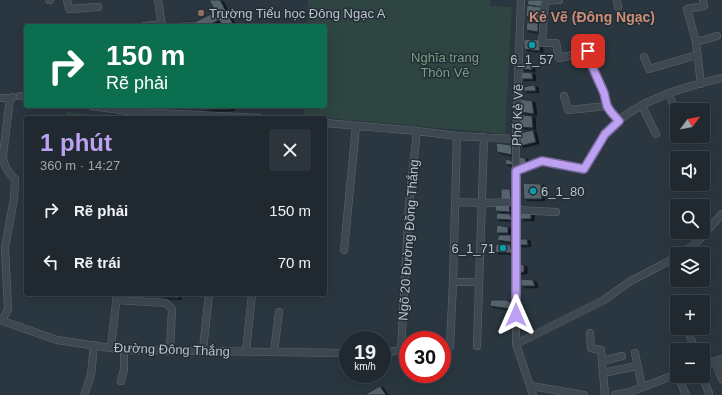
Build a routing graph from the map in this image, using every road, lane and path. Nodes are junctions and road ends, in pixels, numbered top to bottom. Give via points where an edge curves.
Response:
1 (67, 0) edge
2 (158, 0) edge
3 (521, 0) edge
4 (545, 0) edge
5 (558, 0) edge
6 (703, 0) edge
7 (98, 7) dead end
8 (162, 24) edge
9 (717, 36) dead end
10 (696, 42) junction
11 (698, 55) junction
12 (644, 57) dead end
13 (722, 78) edge
14 (701, 84) junction
15 (668, 94) junction
16 (564, 96) dead end
17 (16, 97) edge
18 (0, 98) edge
19 (673, 103) edge
20 (607, 106) junction
21 (642, 106) junction
22 (102, 108) edge
23 (171, 109) edge
24 (136, 115) edge
25 (217, 116) edge
26 (619, 121) junction
27 (327, 123) edge
28 (356, 126) junction
29 (417, 131) junction
30 (656, 134) dead end
31 (457, 136) junction
32 (484, 137) junction
33 (516, 139) junction
34 (516, 171) junction
35 (456, 202) junction
36 (516, 202) junction
37 (482, 203) junction
38 (516, 210) junction
39 (556, 212) dead end
40 (722, 214) edge
41 (691, 247) edge
42 (344, 250) dead end
43 (670, 261) edge
44 (453, 282) junction
45 (479, 282) junction
46 (209, 296) edge
47 (252, 296) edge
48 (116, 297) edge
49 (279, 312) dead end
50 (1, 320) edge
51 (451, 331) edge
52 (590, 334) dead end
53 (516, 344) junction
54 (94, 345) junction
55 (477, 346) dead end
56 (111, 347) junction
57 (124, 350) junction
58 (170, 350) junction
59 (203, 350) junction
60 (246, 351) junction
61 (274, 352) junction
62 (391, 352) edge
63 (339, 353) edge
64 (635, 353) dead end
65 (622, 356) dead end
66 (718, 360) edge
67 (602, 361) junction
68 (637, 366) junction
69 (603, 373) junction
70 (670, 377) edge
71 (722, 379) edge
72 (121, 381) dead end
73 (681, 383) edge
74 (705, 383) edge
75 (531, 386) junction
76 (642, 387) junction
77 (709, 393) dead end
78 (84, 395) edge
79 (534, 395) edge
80 (584, 395) edge
81 (605, 395) edge
82 (615, 395) edge
83 (686, 395) edge

1 - 7 street via 69,10
2 - 8 street
3 - 33 street, Phố Kẻ Vẽ
4 - 5 street
4 - 20 street via 542,43 556,43 559,58 588,51
6 - 10 street via 704,6 687,9
9 - 10 street
10 - 11 street
11 - 12 street via 649,69
11 - 14 street
13 - 14 street
14 - 15 street
15 - 19 street
15 - 21 street
16 - 20 street via 568,110
17 - 18 street
17 - 50 street via 3,155 3,163 15,179 5,247 8,309
20 - 26 street
21 - 26 street
21 - 30 street
22 - 24 street
23 - 24 street
23 - 25 street
26 - 34 street via 605,134 584,169 542,161
27 - 28 street
28 - 29 street
28 - 42 street
29 - 31 street
29 - 62 street, Ngõ 20 Đường Đồng Thắng via 409,212 401,350
31 - 32 street
31 - 35 street
32 - 33 street
32 - 37 street
33 - 34 street, Phố Kẻ Vẽ
34 - 36 street, Phố Kẻ Vẽ
35 - 37 street
35 - 44 street
36 - 37 street
36 - 38 street, Phố Kẻ Vẽ
37 - 45 street
38 - 39 street
38 - 53 street, Phố Kẻ Vẽ
40 - 41 street
43 - 53 street via 629,282 604,300
44 - 45 street
44 - 51 street
45 - 55 street
46 - 59 street
47 - 60 street
48 - 56 street
48 - 58 street via 166,303 172,309
49 - 61 street
50 - 54 street, Đường Đông Thắng via 57,340
52 - 67 street via 592,348 601,350
53 - 75 street, Phố Kẻ Vẽ
54 - 56 street, Đường Đông Thắng
54 - 78 street via 91,375
56 - 57 street, Đường Đông Thắng
57 - 58 street, Đường Đông Thắng
57 - 72 street
58 - 59 street, Đường Đông Thắng
59 - 60 street, Đường Đông Thắng
60 - 61 street, Đường Đông Thắng
61 - 63 street, Đường Đông Thắng
64 - 68 street
65 - 67 street
66 - 71 street
67 - 69 street
68 - 69 street
68 - 76 street
69 - 81 street
70 - 76 street
73 - 83 street
74 - 77 street
75 - 79 street, Phố Kẻ Vẽ
75 - 80 street
76 - 82 street

